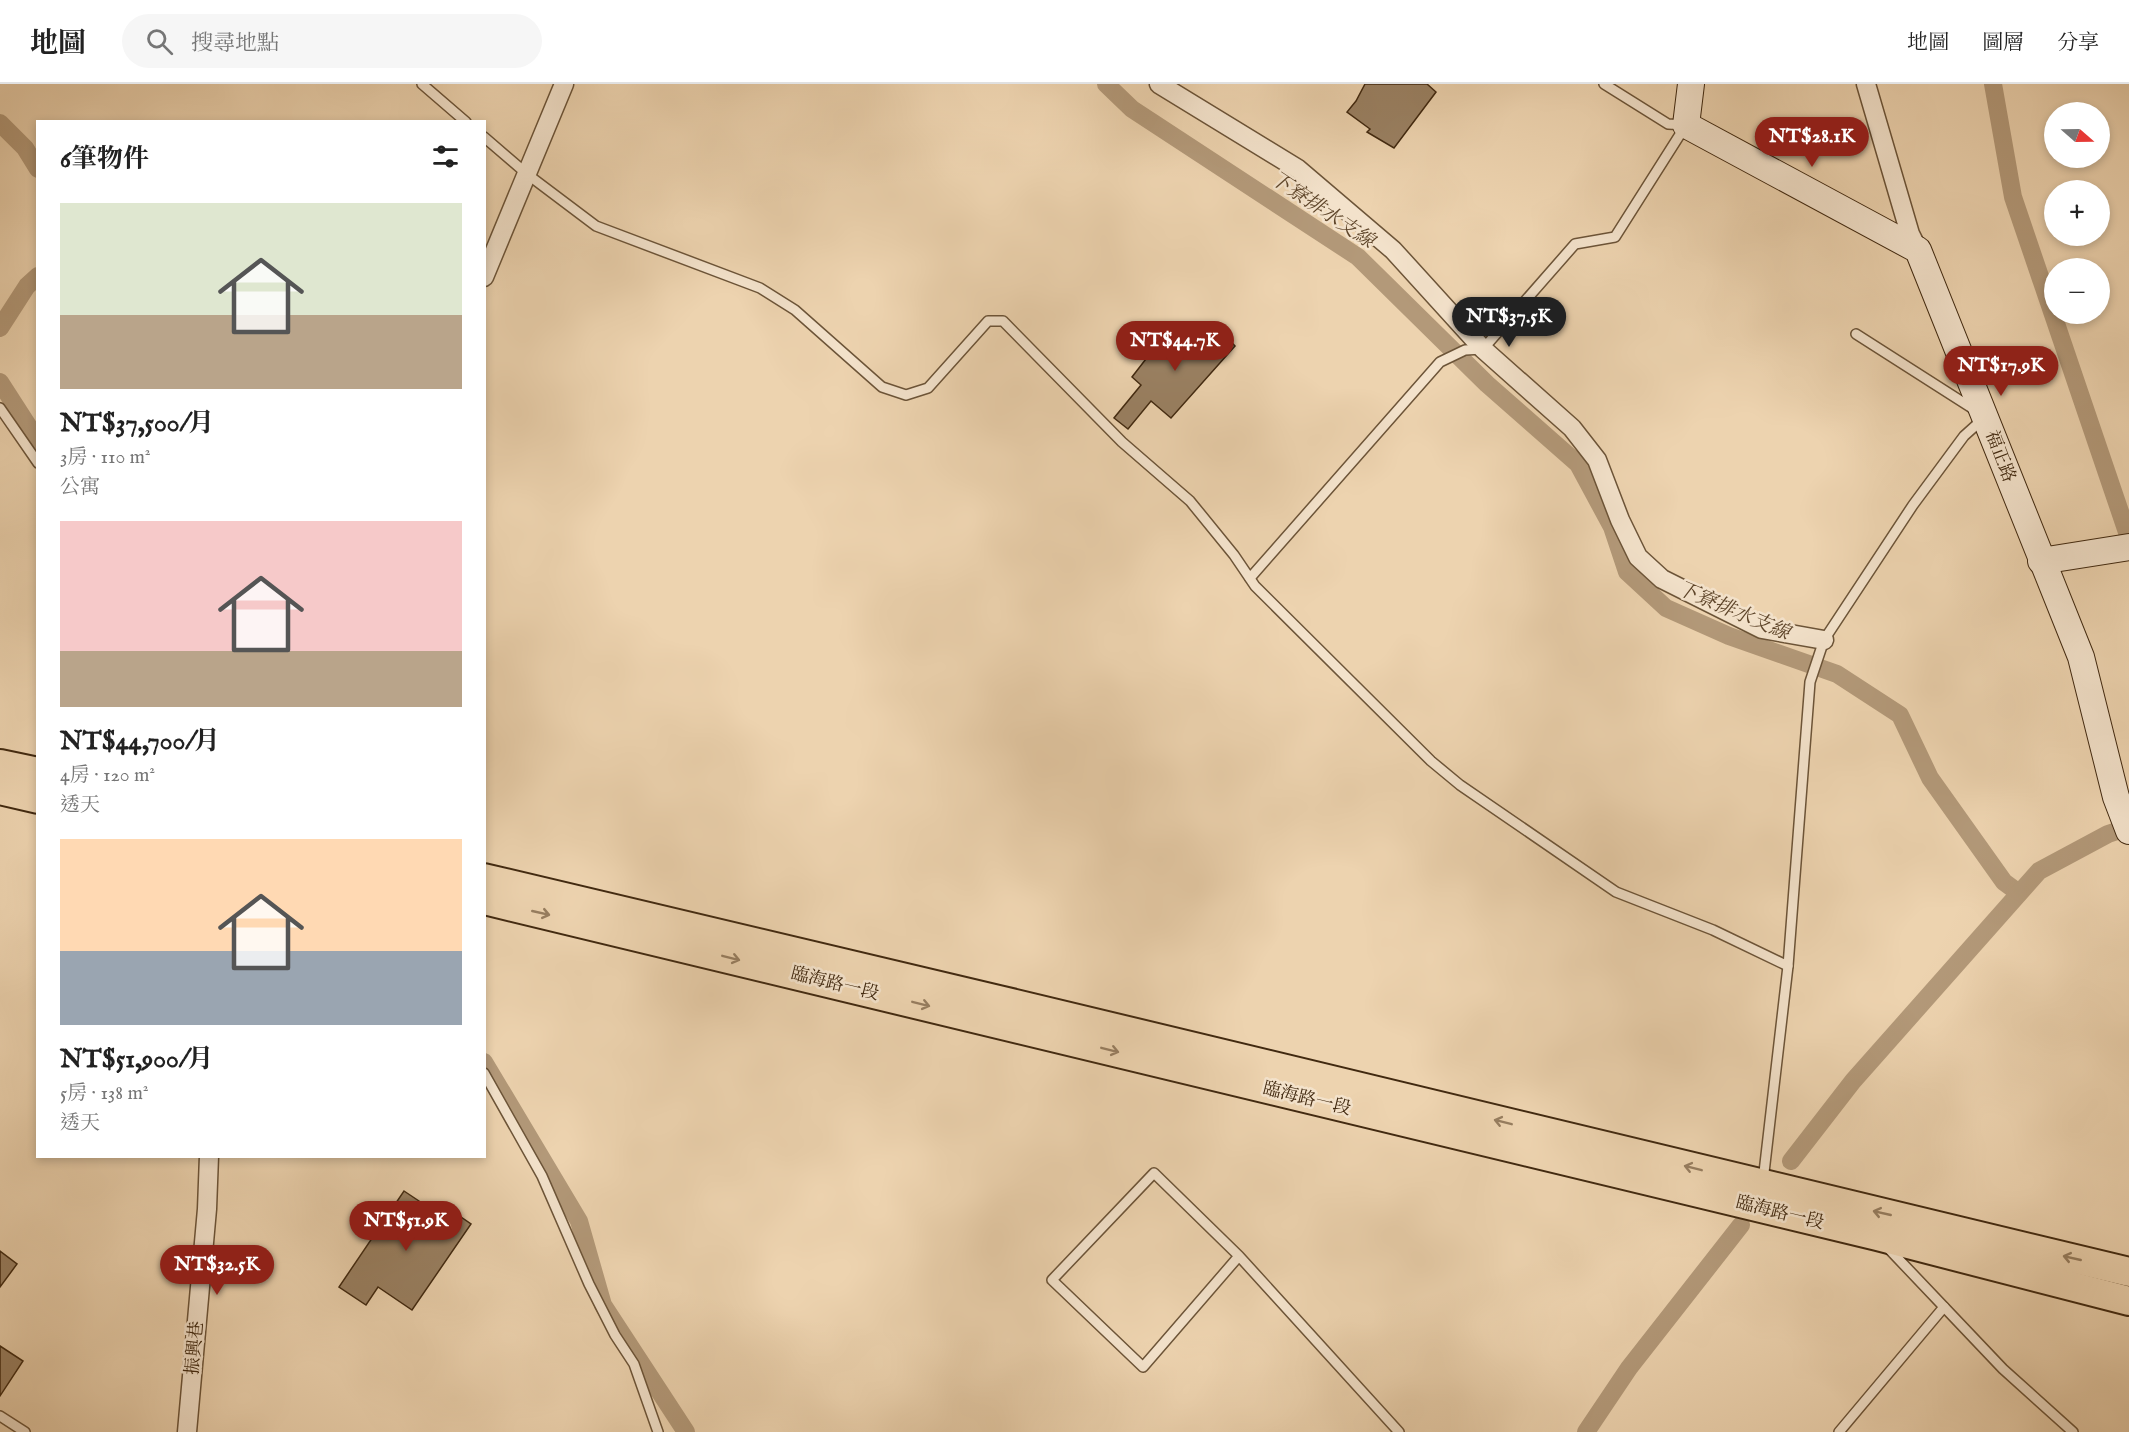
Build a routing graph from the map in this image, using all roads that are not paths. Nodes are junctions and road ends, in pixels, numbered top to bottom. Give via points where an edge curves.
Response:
1 (422, 84) edge
2 (564, 84) edge
3 (1159, 84) edge
4 (1604, 84) edge
5 (1691, 84) edge
6 (1866, 84) edge
7 (464, 120) edge
8 (1686, 125) junction
9 (486, 139) edge
10 (527, 174) junction
11 (1918, 250) junction
12 (486, 272) edge
13 (1856, 334) dead end
14 (1483, 349) junction
15 (0, 408) edge
16 (1985, 417) junction
17 (36, 460) edge
18 (2129, 547) edge
19 (2042, 561) junction
20 (1250, 578) junction
21 (1824, 640) junction
22 (0, 764) edge
23 (36, 772) edge
24 (0, 790) edge
25 (36, 799) edge
26 (2125, 814) edge
27 (486, 878) edge
28 (486, 900) edge
29 (1788, 966) junction
30 (486, 1077) edge
31 (209, 1158) edge
32 (1762, 1185) junction
33 (1804, 1203) dead end
34 (1825, 1213) dead end
35 (1877, 1236) junction
36 (1239, 1256) junction
37 (2129, 1272) edge
38 (2129, 1301) edge
39 (1944, 1308) junction
40 (0, 1416) edge
41 (25, 1432) edge
42 (187, 1432) edge
43 (658, 1432) edge
44 (1399, 1432) edge
45 (1839, 1432) edge
46 (2073, 1432) edge

1 - 7 lane
2 - 10 street
3 - 14 street via 1298,169 1393,250
4 - 8 lane via 1668,124
5 - 8 street
6 - 11 street, 福正路
8 - 11 street
8 - 14 lane via 1615,237 1575,244
9 - 10 lane
10 - 12 street
10 - 20 lane via 596,226 760,288 795,310 882,387 906,395 928,388 988,321 1003,321 1122,442 1190,501
11 - 16 street, 福正路
13 - 16 lane
14 - 20 lane via 1465,350 1440,362
14 - 21 street via 1572,428 1597,460 1638,557 1662,579 1762,629
15 - 17 lane
16 - 19 street, 福正路
16 - 21 lane via 1965,436 1913,505
18 - 19 street
19 - 26 street, 福正路 via 2081,657
20 - 29 lane via 1431,761 1460,785 1616,892 1713,930
21 - 29 lane via 1810,682
22 - 23 main road
24 - 25 main road
32 -> 27 main road, 臨海路一段
28 -> 35 main road, 臨海路一段
29 - 32 lane
30 - 43 lane via 542,1176 589,1284 634,1364
31 - 42 street, 振興巷
32 - 33 lane
37 -> 32 main road, 臨海路一段
34 - 35 lane
35 - 38 main road, 臨海路一段
35 - 39 lane
36 - 36 lane via 1143,1367 1052,1280 1154,1173
36 - 44 lane
39 - 45 lane
39 - 46 lane via 2003,1370
40 - 41 lane

